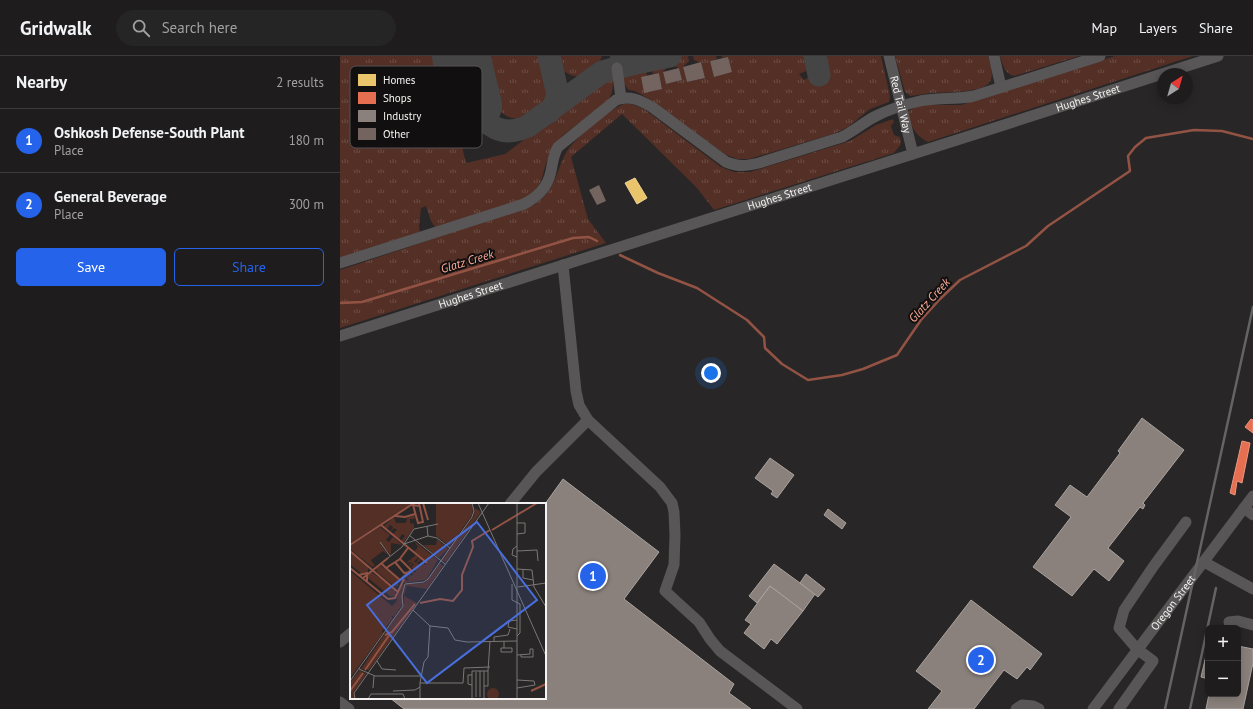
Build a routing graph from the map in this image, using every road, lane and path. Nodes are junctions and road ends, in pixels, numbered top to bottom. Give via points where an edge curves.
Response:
1 (889, 56) edge
2 (994, 56) edge
3 (1100, 56) edge
4 (1218, 56) edge
5 (617, 68) dead end
6 (1001, 88) junction
7 (621, 98) junction
8 (901, 106) junction
9 (913, 154) junction
10 (340, 263) edge
11 (563, 265) junction
12 (340, 336) edge
13 (588, 420) junction
14 (1253, 496) edge
15 (511, 503) edge
16 (1249, 511) edge
17 (1186, 522) dead end
18 (1204, 562) junction
19 (1253, 589) edge
20 (1229, 622) dead end
21 (1253, 625) edge
22 (350, 634) edge
23 (340, 642) edge
24 (1137, 649) junction
25 (340, 702) edge
26 (349, 709) edge
27 (797, 709) edge
28 (1016, 709) edge
29 (1039, 709) edge
30 (1093, 709) edge
31 (1119, 709) edge

1 - 8 street, Red Tail Way
2 - 6 street
3 - 6 street
4 - 9 street, Hughes Street
5 - 7 street
6 - 8 street via 961,99 917,101
7 - 8 street via 634,98 652,107 726,162 737,166 760,163 842,137 875,116
7 - 10 street via 558,147 553,157 549,179 533,200
8 - 9 street, Red Tail Way
9 - 11 street, Hughes Street
11 - 12 street, Hughes Street
11 - 13 street via 576,391 579,405
13 - 15 street via 536,472
13 - 27 street via 660,487 672,503 674,565 665,591 699,622 720,651
14 - 16 street, Oregon Street
16 - 18 street, Oregon Street
17 - 24 street via 1124,610 1119,628
18 - 19 street
18 - 24 street, Oregon Street
20 - 21 street via 1238,621
22 - 23 street
24 - 30 street, Oregon Street
24 - 31 street via 1153,662
25 - 26 street
28 - 29 street via 1022,705

